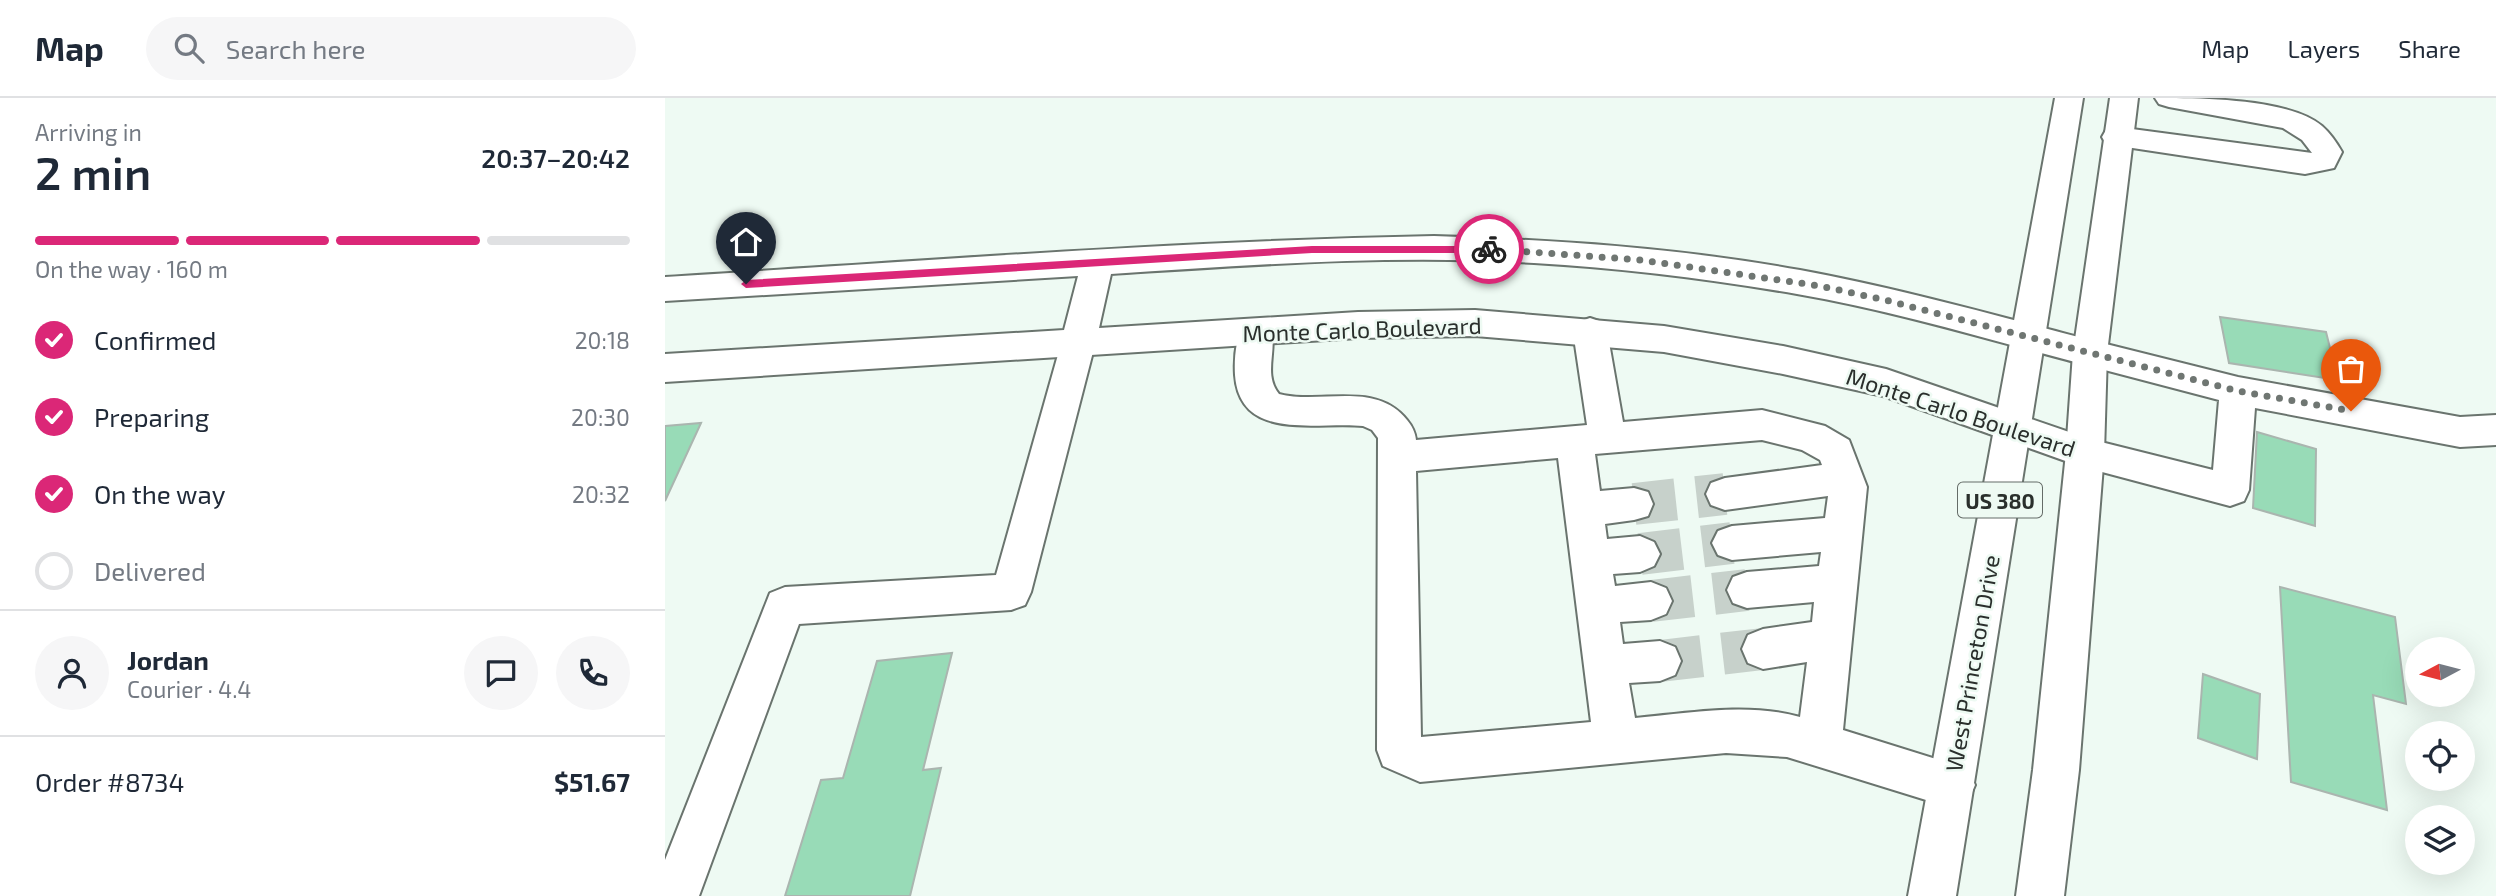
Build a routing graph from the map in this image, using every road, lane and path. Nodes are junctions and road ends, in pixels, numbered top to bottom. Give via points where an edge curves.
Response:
1 (2069, 98) edge
2 (2124, 98) edge
3 (2169, 98) edge
4 (2295, 109) edge
5 (2117, 137) junction
6 (1098, 261) junction
7 (665, 289) edge
8 (1590, 331) junction
9 (1256, 332) junction
10 (2026, 337) junction
11 (1078, 344) junction
12 (2090, 353) junction
13 (665, 368) edge
14 (2238, 391) junction
15 (2012, 428) junction
16 (2496, 430) edge
17 (1590, 440) junction
18 (2085, 453) junction
19 (1397, 457) junction
20 (1846, 478) junction
21 (1725, 494) tunnel mouth
22 (1634, 504) tunnel mouth
23 (1583, 510) junction
24 (1843, 533) junction
25 (1733, 543) tunnel mouth
26 (1640, 554) tunnel mouth
27 (1590, 558) junction
28 (1837, 582) junction
29 (1747, 590) tunnel mouth
30 (1651, 601) tunnel mouth
31 (1597, 606) junction
32 (1831, 639) junction
33 (1763, 649) tunnel mouth
34 (1660, 661) tunnel mouth
35 (1605, 664) junction
36 (1616, 741) junction
37 (1819, 744) junction
38 (1952, 785) junction
39 (675, 896) edge
40 (1932, 896) edge
41 (2040, 896) edge

1 - 10 main road, West Princeton Drive / US 380
2 - 5 main road
3 - 4 main road
4 - 5 main road via 2327,152 2323,161 2305,164
5 - 12 main road
6 - 7 main road
6 - 10 main road via 1349,249 1479,249 1587,256 1820,286
6 - 11 main road
8 - 9 main road, Monte Carlo Boulevard via 1417,323
8 - 15 main road, Monte Carlo Boulevard via 1723,348 1886,383
8 - 17 main road
9 - 11 main road, Monte Carlo Boulevard
9 - 19 main road via 1251,372 1257,395 1276,410 1372,411 1391,422 1397,435
10 - 12 main road
10 - 15 main road, West Princeton Drive / US 380
11 - 13 main road, Monte Carlo Boulevard
11 - 39 main road via 1011,592 785,606
12 - 14 main road
12 - 18 main road
14 - 16 main road via 2460,432
14 - 18 main road, Monte Carlo Boulevard via 2230,490
15 - 18 main road, Monte Carlo Boulevard
15 - 38 main road, West Princeton Drive / US 380
17 - 19 main road
17 - 20 main road via 1762,425 1812,437 1836,451
17 - 23 main road
18 - 41 main road
19 - 36 main road via 1399,750 1420,760
20 - 21 main road
20 - 24 main road
22 - 23 main road
23 - 27 main road
24 - 25 main road
24 - 28 main road
26 - 27 main road
27 - 31 main road
28 - 29 main road
28 - 32 main road
30 - 31 main road
31 - 35 main road
32 - 33 main road
32 - 37 main road
34 - 35 main road
35 - 36 main road
36 - 37 main road via 1726,731 1787,735
37 - 38 main road
38 - 40 main road, West Princeton Drive / US 380

